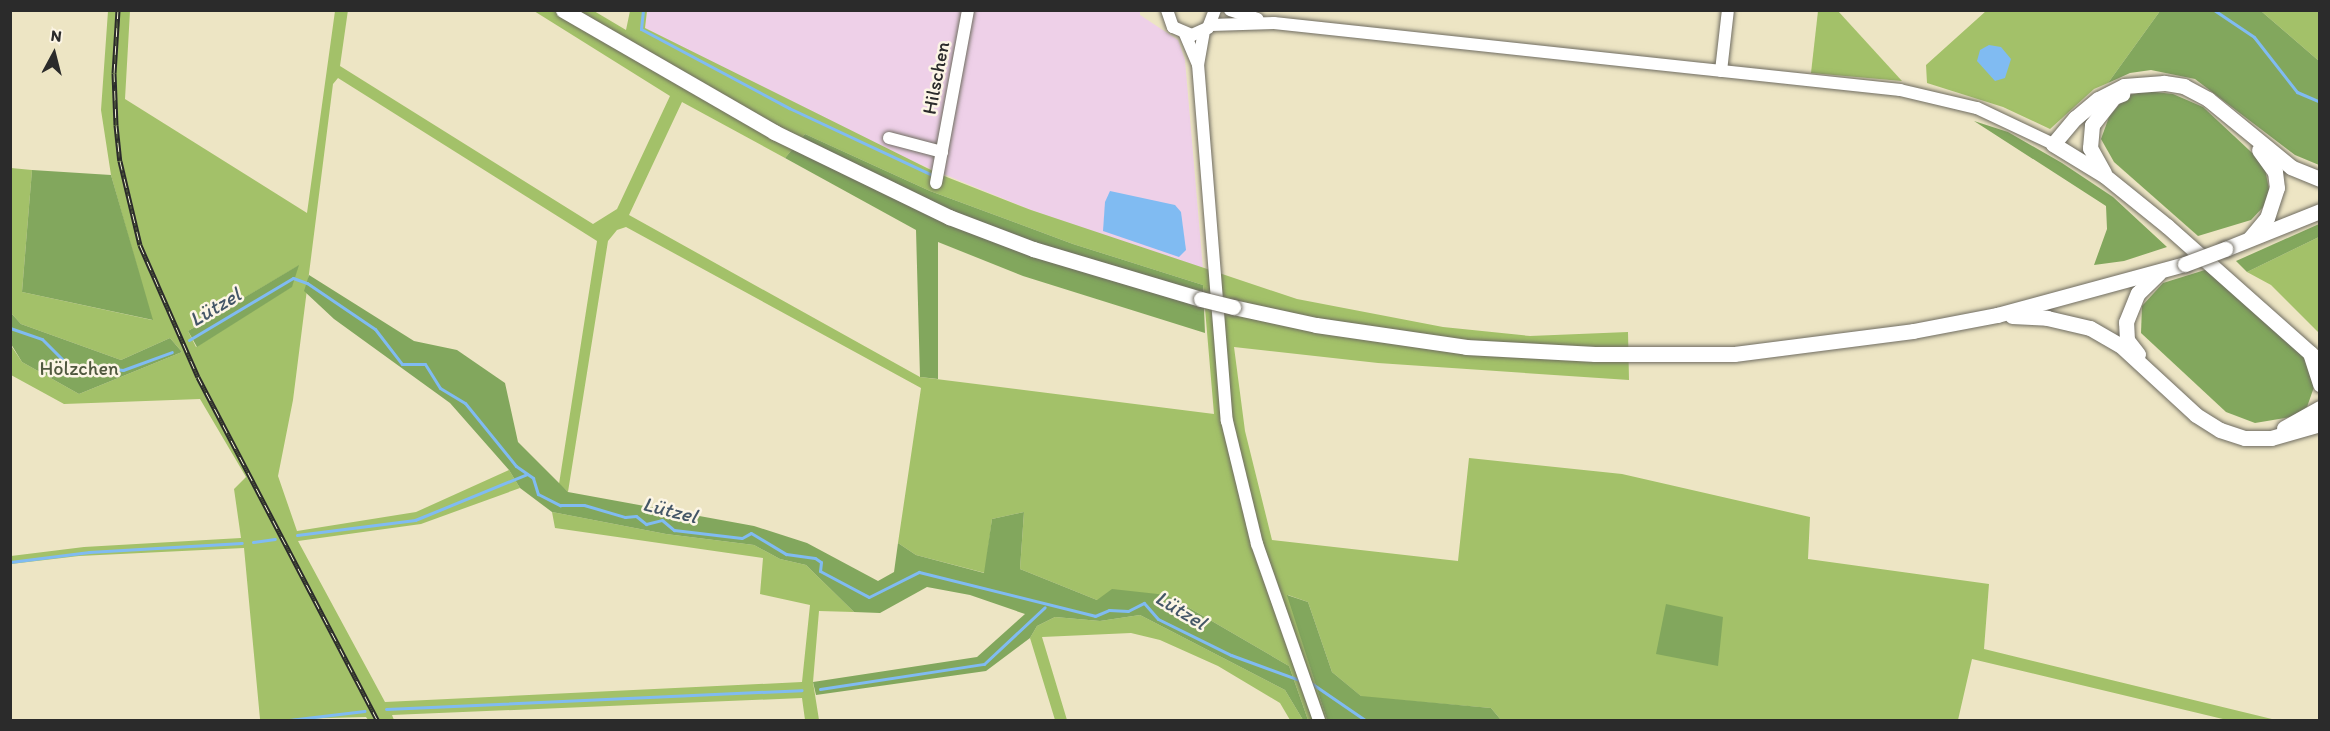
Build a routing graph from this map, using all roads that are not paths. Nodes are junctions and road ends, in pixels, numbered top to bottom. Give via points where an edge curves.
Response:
1 (563, 10) edge
2 (968, 10) edge
3 (1215, 10) edge
4 (1230, 10) edge
5 (1728, 10) edge
6 (1164, 12) edge
7 (1274, 23) junction
8 (1208, 28) junction
9 (1185, 34) junction
10 (1198, 64) junction
11 (1721, 71) junction
12 (2092, 125) junction
13 (889, 138) dead end
14 (2058, 147) junction
15 (942, 152) junction
16 (2105, 176) junction
17 (2319, 179) edge
18 (936, 183) dead end
19 (2319, 211) edge
20 (2250, 238) junction
21 (2161, 271) junction
22 (1997, 315) junction
23 (2315, 357) edge
24 (2319, 384) edge
25 (2319, 394) edge
26 (2317, 415) edge
27 (1319, 720) edge

1 - 22 main road, bridge via 774,132 949,217 1033,249 1201,299 1316,325 1466,347 1596,354 1734,354 1902,333
2 - 15 street, Hilschen
3 - 8 street
4 - 7 street
5 - 11 street
6 - 9 street via 1173,27
7 - 8 street
7 - 11 street
8 - 9 street
8 - 10 street
9 - 10 street
10 - 27 street via 1227,421 1257,544
11 - 14 street via 1915,92 1977,108
12 - 14 main road via 2071,147
12 - 16 main road via 2090,148
12 - 20 main road via 2114,98 2130,90 2150,86 2197,98 2254,146 2275,172 2275,203
13 - 15 street
14 - 16 main road
14 - 17 main road via 2075,118 2098,99 2124,86 2164,82 2184,86 2208,99 2291,167
15 - 18 street, Hilschen
16 - 23 main road
19 - 20 main road
20 - 21 main road, bridge
21 - 22 main road
21 - 26 main road via 2130,307 2127,340 2171,387 2221,424 2251,432 2294,425
22 - 26 main road via 2048,318 2090,328 2120,345 2196,415 2220,430 2245,438 2271,438
23 - 24 main road
25 - 26 main road

